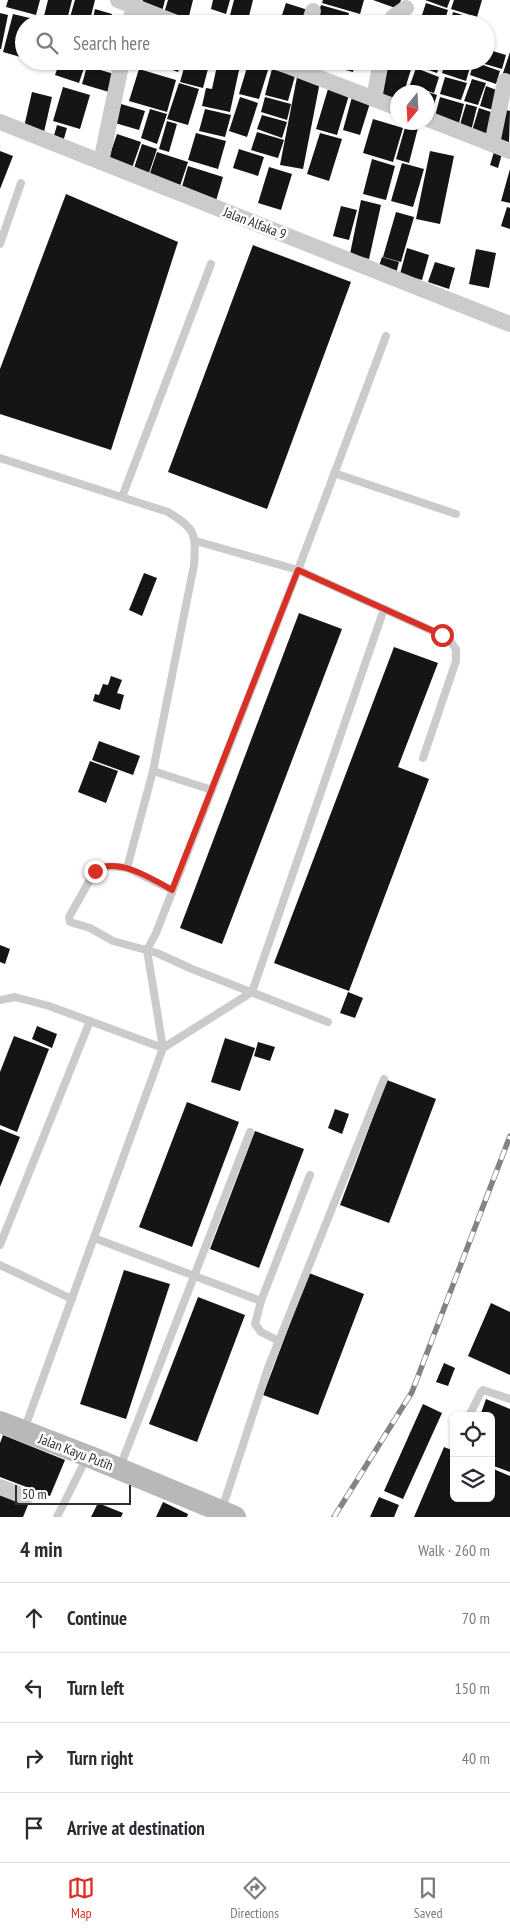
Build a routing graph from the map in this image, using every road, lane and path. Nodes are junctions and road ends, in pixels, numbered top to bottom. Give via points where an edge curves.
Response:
1 (118, 0) edge
2 (135, 3) edge
3 (406, 8) dead end
4 (160, 15) edge
5 (397, 15) edge
6 (120, 70) edge
7 (309, 70) edge
8 (379, 70) edge
9 (505, 81) dead end
10 (374, 99) junction
11 (390, 105) edge
12 (0, 122) edge
13 (435, 122) edge
14 (492, 144) junction
15 (510, 151) edge
16 (101, 162) junction
17 (21, 183) dead end
18 (0, 244) edge
19 (211, 264) dead end
20 (510, 324) edge
21 (386, 336) dead end
22 (0, 458) edge
23 (334, 473) junction
24 (122, 497) junction
25 (456, 514) dead end
26 (196, 541) junction
27 (298, 570) junction
28 (384, 609) junction
29 (422, 758) dead end
30 (153, 771) junction
31 (212, 790) junction
32 (127, 868) junction
33 (172, 890) junction
34 (147, 950) junction
35 (252, 992) junction
36 (0, 1000) edge
37 (90, 1021) junction
38 (328, 1022) dead end
39 (162, 1048) junction
40 (384, 1079) dead end
41 (250, 1132) dead end
42 (310, 1175) dead end
43 (94, 1238) junction
44 (0, 1245) edge
45 (0, 1265) edge
46 (194, 1276) junction
47 (72, 1299) junction
48 (261, 1301) junction
49 (279, 1341) junction
50 (510, 1399) edge
51 (470, 1412) edge
52 (0, 1422) edge
53 (23, 1432) junction
54 (88, 1456) junction
55 (119, 1469) junction
56 (0, 1487) edge
57 (26, 1498) dead end
58 (228, 1514) edge
59 (57, 1517) edge

1 - 2 street
2 - 4 street
3 - 5 street
6 - 16 street
7 - 10 street
8 - 10 street
9 - 14 street
10 - 11 street
12 - 16 street, Jalan Alfaka 9
13 - 14 street
14 - 15 street
16 - 20 street, Jalan Alfaka 9
17 - 18 lane
19 - 24 lane
21 - 23 lane
22 - 24 lane
23 - 25 lane
23 - 27 lane
24 - 26 lane via 168,512 192,532
26 - 27 lane
26 - 30 lane
27 - 28 lane
27 - 31 lane
28 - 29 lane via 448,638 456,649 456,661
28 - 35 lane
30 - 31 lane
30 - 32 lane
31 - 33 lane
32 - 33 lane
32 - 34 lane via 109,866 95,871 68,920 113,941
33 - 34 lane
34 - 35 lane
34 - 39 lane
35 - 38 lane
35 - 39 lane
36 - 37 lane via 15,997
37 - 39 lane
37 - 44 lane
39 - 43 lane
40 - 49 lane
41 - 46 lane
42 - 48 lane
43 - 46 lane
43 - 47 lane
45 - 47 lane
46 - 48 lane
46 - 55 lane
47 - 53 lane
48 - 49 lane via 255,1324 261,1332
49 - 58 lane via 268,1368
50 - 51 lane via 483,1390
52 - 53 street, Jalan Kayu Putih
53 - 54 street, Jalan Kayu Putih
54 - 55 street, Jalan Kayu Putih
54 - 59 lane
55 - 58 street, Jalan Kayu Putih
56 - 57 street

